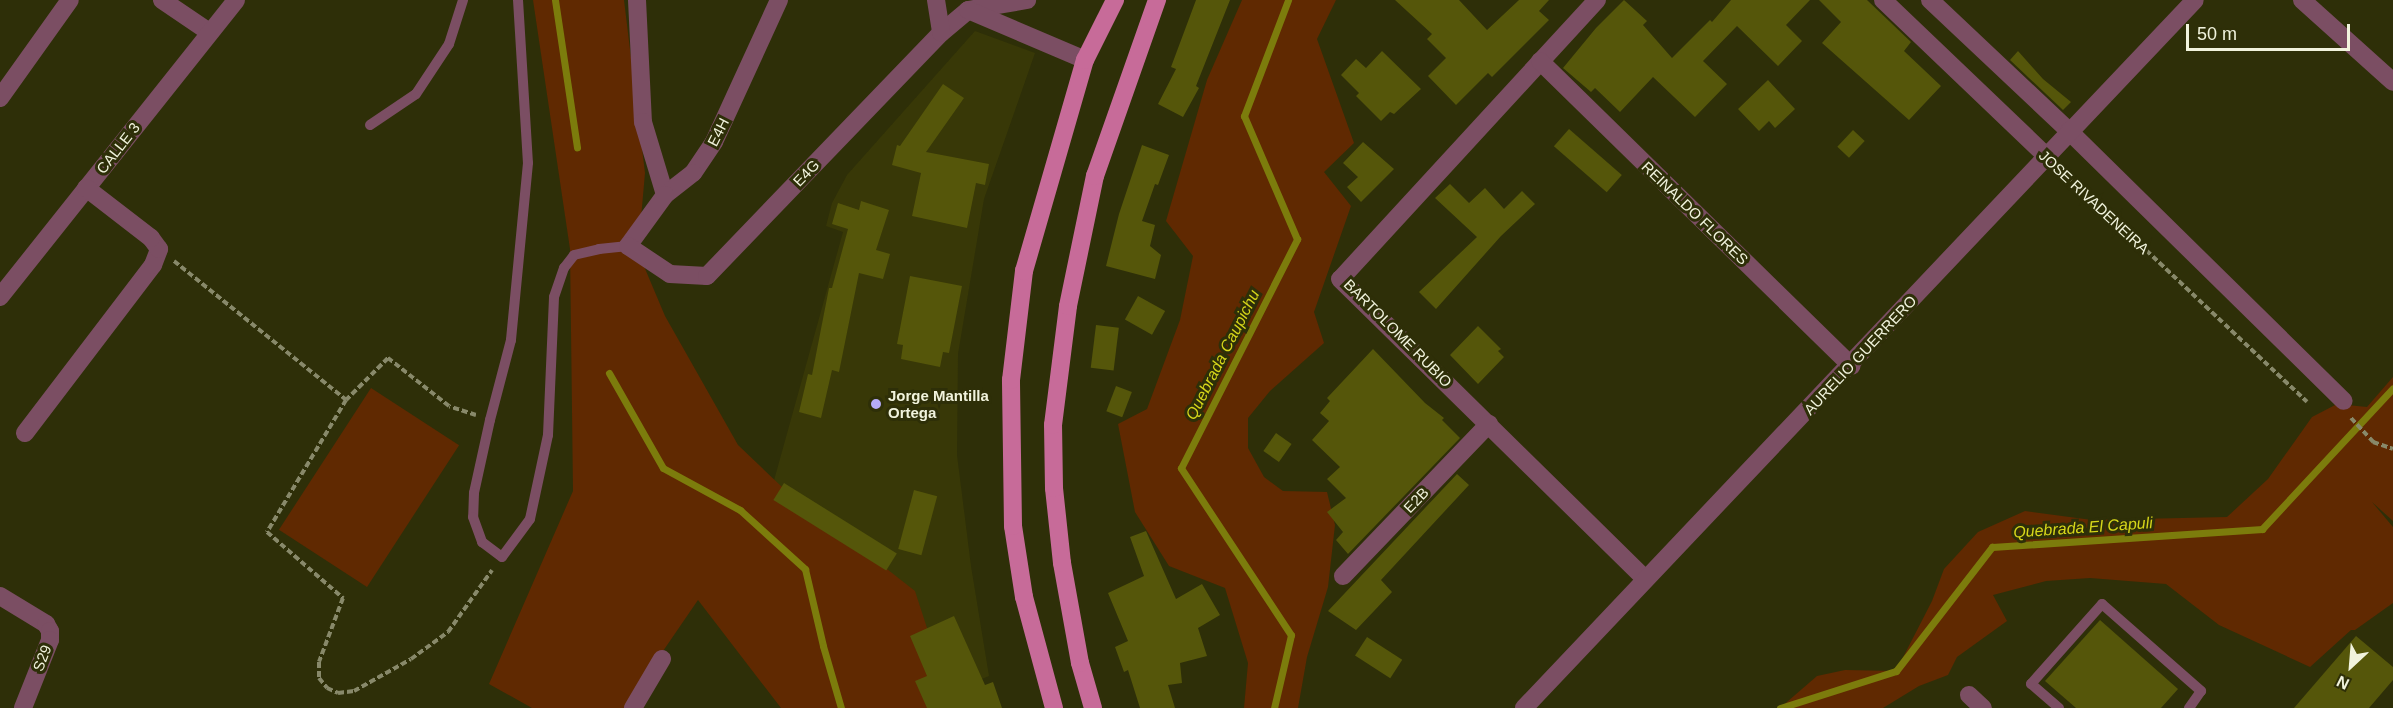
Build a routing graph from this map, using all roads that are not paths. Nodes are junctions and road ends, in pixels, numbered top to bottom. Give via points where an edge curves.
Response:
1 (70, 0) edge
2 (162, 0) edge
3 (236, 0) edge
4 (463, 0) edge
5 (518, 0) edge
6 (637, 0) edge
7 (779, 0) edge
8 (936, 0) edge
9 (1027, 0) edge
10 (1115, 0) edge
11 (1157, 0) edge
12 (1597, 0) edge
13 (1883, 0) edge
14 (1930, 0) edge
15 (2195, 0) edge
16 (2302, 0) edge
17 (968, 10) junction
18 (208, 32) junction
19 (941, 33) junction
20 (1085, 60) junction
21 (1540, 61) junction
22 (2393, 82) edge
23 (0, 98) edge
24 (370, 125) dead end
25 (2069, 132) junction
26 (2046, 156) junction
27 (86, 188) junction
28 (665, 195) junction
29 (628, 246) junction
30 (0, 297) edge
31 (1851, 366) junction
32 (2344, 401) dead end
33 (1489, 424) junction
34 (25, 434) dead end
35 (1343, 576) dead end
36 (1644, 578) junction
37 (0, 596) edge
38 (662, 659) dead end
39 (1969, 695) dead end
40 (23, 708) edge
41 (633, 708) edge
42 (1054, 708) edge
43 (1093, 708) edge
44 (1524, 708) edge
45 (1983, 708) edge
46 (2059, 708) edge
47 (2189, 708) edge

1 - 23 street
2 - 18 street
3 - 18 street, CALLE 3
4 - 24 lane via 448,44 416,94
5 - 29 lane via 528,163 511,340 474,493 473,517 482,542 502,557 530,519 548,435 554,297 564,268 574,255
6 - 28 street via 643,122
7 - 28 street, E4H via 714,142 693,173
8 - 19 street
9 - 17 street
10 - 20 main road
11 - 43 main road via 1095,176 1068,306 1053,425 1054,488 1062,563 1080,663
12 - 21 street, BARTOLOME RUBIO
13 - 26 street, JOSE RIVADENEIRA
14 - 25 street
15 - 25 street, AURELIO GUERRERO
16 - 22 street
17 - 19 street, E4G
17 - 20 street
18 - 27 street, CALLE 3
19 - 29 street, E4G via 707,276 669,274
20 - 42 main road via 1024,271 1011,380 1013,526 1024,597
21 - 31 street, REINALDO FLORES
21 - 33 street, BARTOLOME RUBIO via 1340,279
25 - 26 street, AURELIO GUERRERO
25 - 32 street
26 - 31 street, AURELIO GUERRERO
27 - 30 street, CALLE 3
27 - 34 street via 151,238 159,249 153,265
28 - 29 street, E4H
31 - 36 street, AURELIO GUERRERO
33 - 35 street, E2B
33 - 36 street, BARTOLOME RUBIO
36 - 44 street, AURELIO GUERRERO
37 - 40 street, S29 via 46,624 50,631
38 - 41 street
39 - 45 street
46 - 47 lane via 2031,684 2102,604 2201,691

